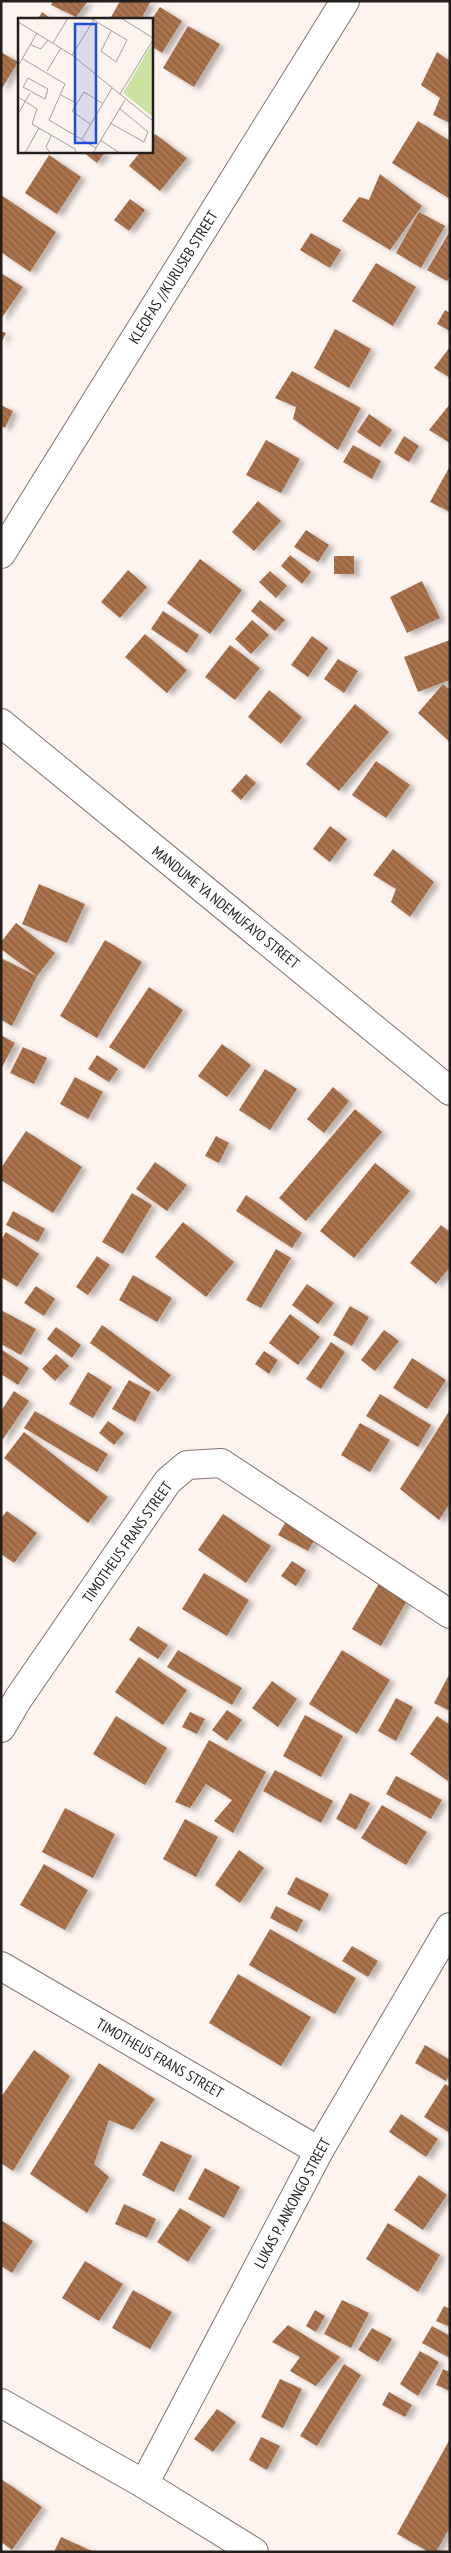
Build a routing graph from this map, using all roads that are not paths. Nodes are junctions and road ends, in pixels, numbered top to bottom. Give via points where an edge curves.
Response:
1 (345, 1) edge
2 (1, 554) edge
3 (1, 723) edge
4 (450, 1092) edge
5 (450, 1614) edge
6 (10, 1694) edge
7 (1, 1728) edge
8 (450, 1927) edge
9 (1, 1966) edge
10 (319, 2151) junction
11 (1, 2404) edge
12 (144, 2484) junction
13 (254, 2552) edge

1 - 2 street, KLEOFAS //KURUSEB STREET
3 - 4 street, MANDUME YA NDEMUFAYO STREET
5 - 6 street, TIMOTHEUS FRANS STREET via 221,1463 187,1465 168,1482
6 - 7 street, TIMOTHEUS FRANS STREET
8 - 10 street, LUKAS P. ANKONGO STREET
9 - 10 street, TIMOTHEUS FRANS STREET
10 - 12 street, LUKAS P. ANKONGO STREET
11 - 12 street
12 - 13 street

